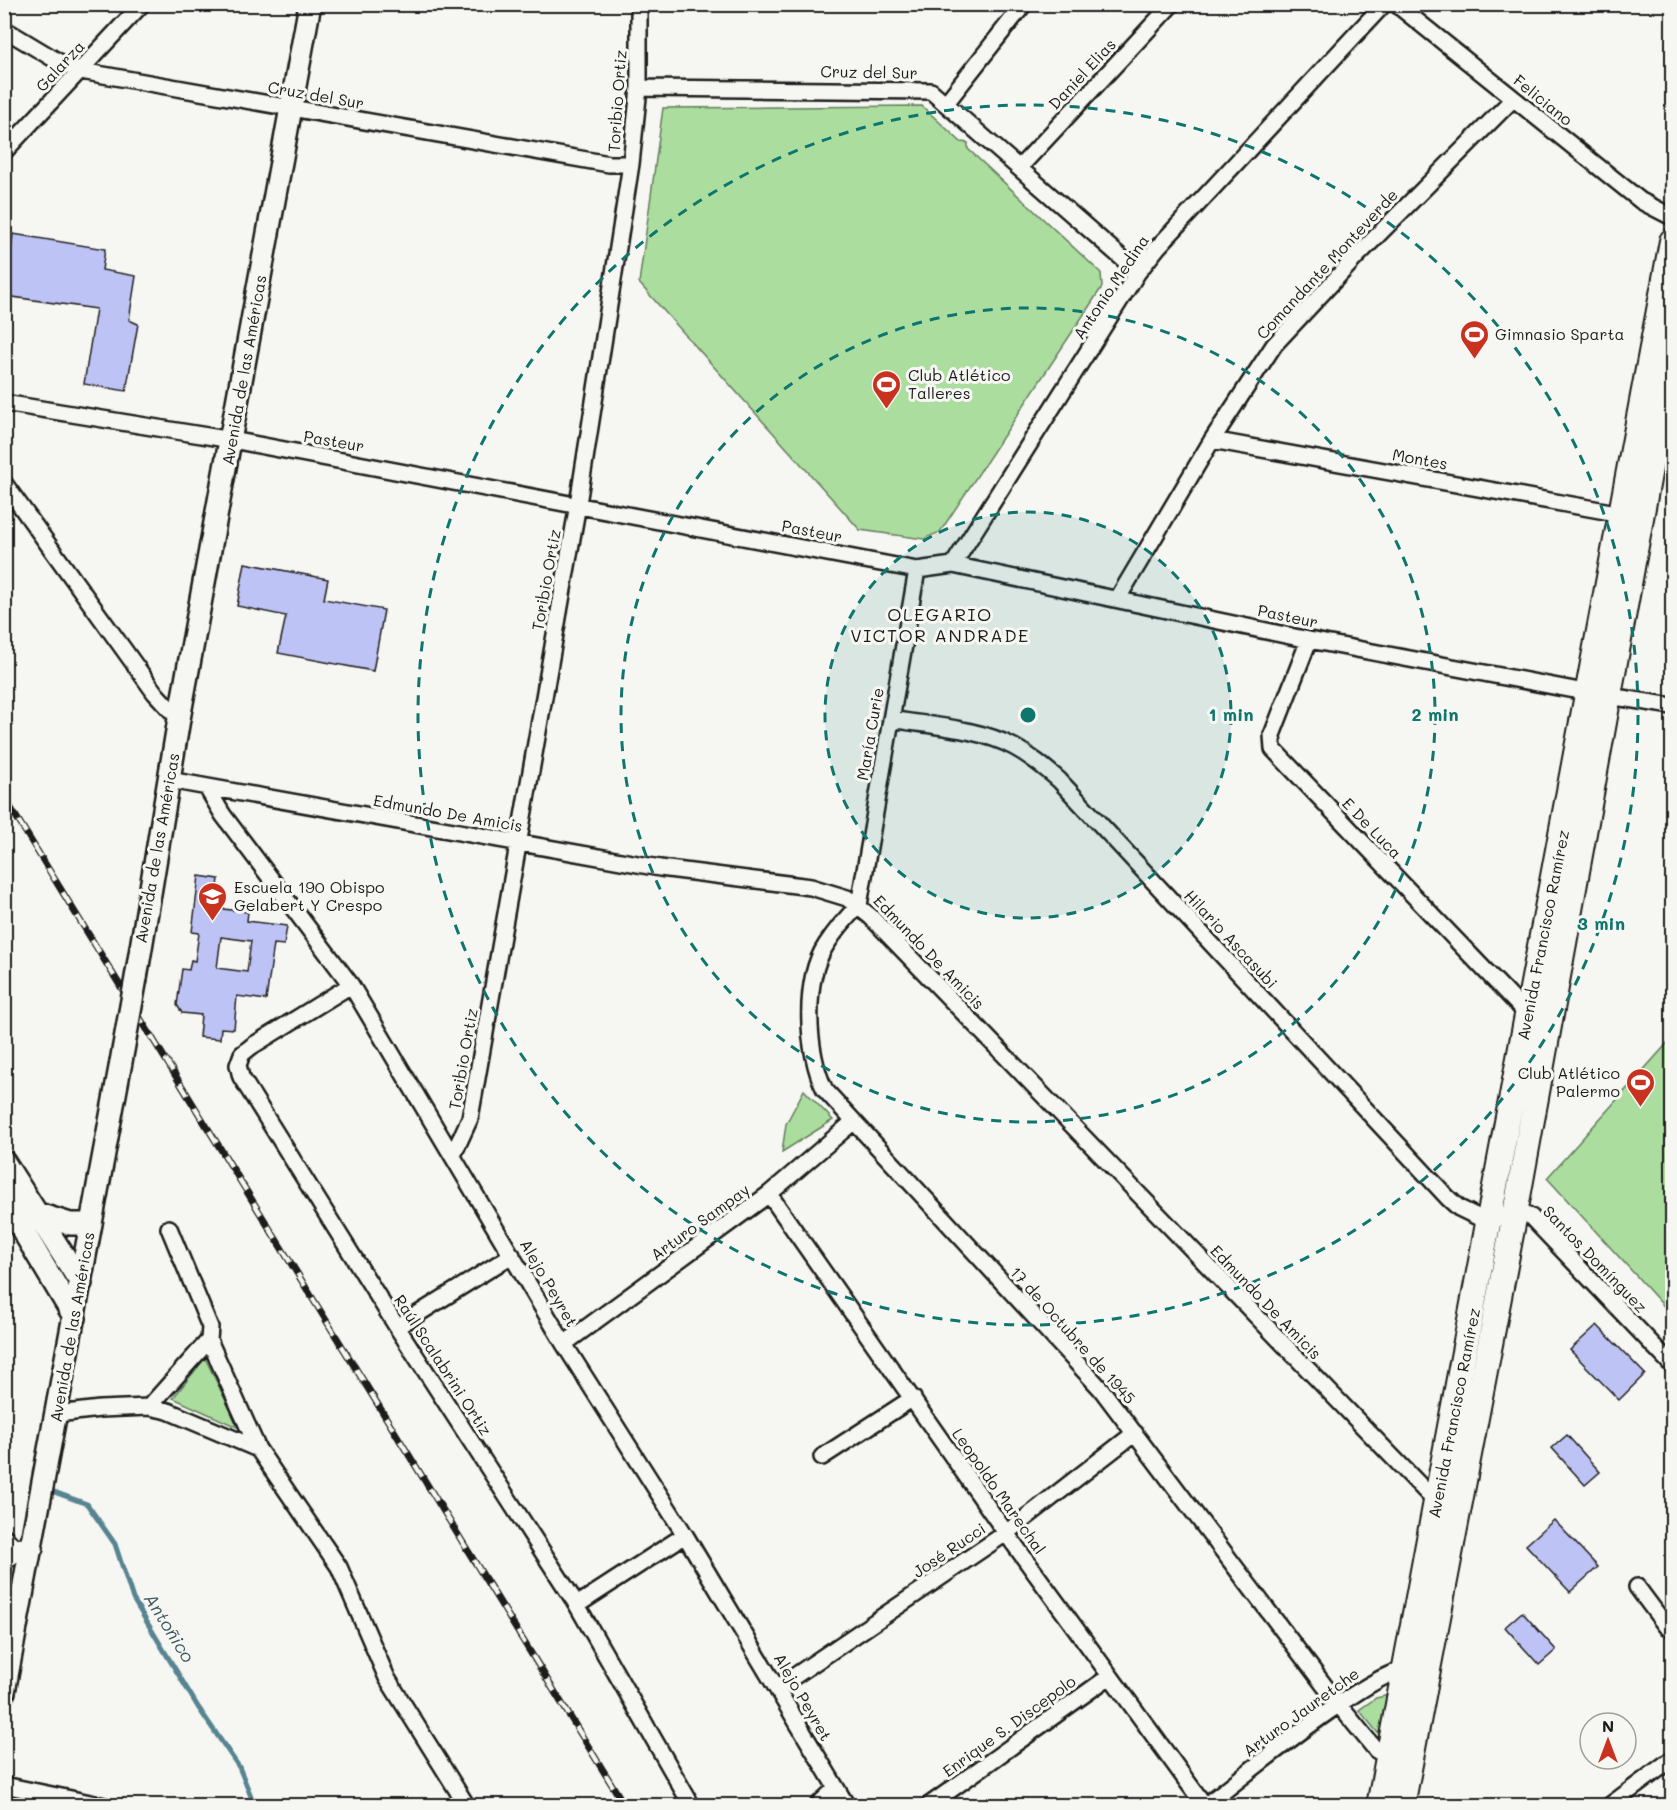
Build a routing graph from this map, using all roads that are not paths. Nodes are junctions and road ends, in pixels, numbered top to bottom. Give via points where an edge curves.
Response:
1 (142, 4) edge
2 (310, 4) edge
3 (639, 4) edge
4 (1024, 4) edge
5 (1172, 4) edge
6 (1384, 4) edge
7 (1396, 4) edge
8 (4, 29) edge
9 (81, 71) junction
10 (639, 88) junction
11 (1513, 99) junction
12 (946, 103) junction
13 (291, 109) junction
14 (4, 152) edge
15 (631, 164) junction
16 (1019, 168) junction
17 (1672, 216) edge
18 (1672, 242) edge
19 (1138, 272) junction
20 (1672, 347) edge
21 (4, 403) edge
22 (1212, 440) junction
23 (232, 441) junction
24 (4, 483) edge
25 (578, 504) junction
26 (1622, 514) junction
27 (953, 564) junction
28 (917, 570) junction
29 (1118, 598) junction
30 (1309, 639) junction
31 (1600, 694) junction
32 (1672, 706) edge
33 (179, 719) junction
34 (891, 719) junction
35 (169, 780) junction
36 (207, 788) junction
37 (518, 843) junction
38 (859, 905) junction
39 (351, 985) junction
40 (1528, 1015) junction
41 (853, 1122) junction
42 (453, 1155) junction
43 (4, 1162) edge
44 (1499, 1175) junction
45 (769, 1194) junction
46 (4, 1199) edge
47 (1516, 1208) junction
48 (35, 1213) junction
49 (1490, 1222) junction
50 (91, 1224) junction
51 (169, 1228) dead end
52 (512, 1256) junction
53 (81, 1282) junction
54 (75, 1318) junction
55 (397, 1327) junction
56 (209, 1340) junction
57 (564, 1344) junction
58 (1672, 1365) edge
59 (913, 1398) junction
60 (149, 1407) junction
61 (57, 1414) junction
62 (1135, 1433) junction
63 (258, 1449) junction
64 (822, 1457) dead end
65 (1436, 1502) junction
66 (1006, 1533) junction
67 (685, 1535) junction
68 (14, 1548) edge
69 (1637, 1587) dead end
70 (577, 1605) junction
71 (1672, 1629) edge
72 (1415, 1670) junction
73 (1110, 1676) junction
74 (777, 1688) junction
75 (4, 1692) edge
76 (1339, 1705) junction
77 (1672, 1759) edge
78 (1399, 1762) junction
79 (4, 1785) edge
80 (835, 1789) junction
81 (105, 1806) edge
82 (467, 1806) edge
83 (692, 1806) edge
84 (817, 1806) edge
85 (847, 1806) edge
86 (928, 1806) edge
87 (1205, 1806) edge
88 (1379, 1806) edge
89 (1402, 1806) edge
90 (1610, 1806) edge

1 - 9 street, Galarza
2 - 13 main road, Avenida de las Américas
3 - 10 street, Toribio Ortiz
4 - 12 street
5 - 16 street, Daniel Elias
6 - 19 street, Antonio Medina
7 - 11 street, Feliciano
8 - 9 street, Cruz del Sur
9 - 13 street, Cruz del Sur
9 - 14 street, Galarza
10 - 12 street, Cruz del Sur via 919,90 931,92
10 - 15 street, Toribio Ortiz
11 - 17 street, Feliciano via 1641,201
11 - 22 street, Comandante Monteverde via 1289,327 1262,361
12 - 16 street, Cruz del Sur
13 - 15 street, Cruz del Sur via 609,165
13 - 23 main road, Avenida de las Américas
15 - 25 street, Toribio Ortiz
16 - 19 street, Cruz del Sur
18 - 26 main road, Avenida Francisco Ramírez
19 - 27 street, Antonio Medina
20 - 31 main road, Avenida Francisco Ramírez
21 - 23 street, Pasteur
22 - 26 street, Montes
22 - 29 street, Comandante Monteverde
23 - 25 street, Pasteur
23 - 33 main road, Avenida de las Américas
24 - 33 street via 155,693
25 - 28 street, Pasteur
25 - 37 street, Toribio Ortiz
26 - 31 main road, Avenida Francisco Ramírez
27 - 28 street, Pasteur
27 - 29 street, Pasteur
28 - 34 street, María Curie
29 - 30 street, Pasteur
30 - 31 street, Pasteur
30 - 40 street, E De Luca via 1275,728 1273,749
31 - 32 street, Pasteur
31 - 40 main road, Avenida Francisco Ramírez
31 - 47 main road, Avenida Francisco Ramírez
33 - 35 main road, Avenida de las Américas
34 - 38 street, María Curie
34 - 49 street, Hilario Ascasubi via 968,732 1034,758 1059,780 1448,1198 1459,1208
35 - 36 street, Edmundo De Amicis
35 - 50 main road, Avenida de las Américas, bridge
36 - 37 street, Edmundo De Amicis
36 - 39 street, Alejo Peyret via 223,815
37 - 38 street, Edmundo De Amicis via 660,868 811,887 832,891
37 - 42 street, Toribio Ortiz via 470,1119
38 - 41 street, 17 de Octubre de 1945 via 825,945 818,961 809,1032 816,1072 825,1090
38 - 65 street, Edmundo De Amicis
39 - 42 street, Alejo Peyret
39 - 55 street, Raúl Scalabrini Ortiz via 252,1046 242,1054 238,1065 241,1077
40 - 44 main road, Avenida Francisco Ramírez
41 - 45 street, Arturo Sampay
41 - 62 street, 17 de Octubre de 1945 via 1101,1389
42 - 52 street, Alejo Peyret
43 - 48 main road
44 - 47 street, Santos Domínguez
44 - 49 main road, Avenida Francisco Ramírez
45 - 57 street, Arturo Sampay
45 - 59 street, Leopoldo Marechal
46 - 54 main road
47 - 49 street
47 - 58 street, Santos Domínguez via 1531,1217
47 - 72 main road, Avenida Francisco Ramírez
48 - 50 main road via 70,1224
48 - 53 main road
49 - 65 main road, Avenida Francisco Ramírez
50 - 53 main road, Avenida de las Américas
51 - 56 street via 210,1327
52 - 55 street
52 - 57 street, Alejo Peyret
53 - 54 main road, Avenida de las Américas
54 - 61 main road, Avenida de las Américas
55 - 70 street, Raúl Scalabrini Ortiz
56 - 60 street
56 - 63 street
57 - 67 street, Alejo Peyret
59 - 64 street
59 - 66 street, Leopoldo Marechal
60 - 61 street
60 - 63 street via 168,1411
61 - 68 main road, Avenida de las Américas
62 - 66 street, José Rucci
62 - 76 street, 17 de Octubre de 1945
63 - 82 street via 339,1567 387,1678
65 - 72 main road, Avenida Francisco Ramírez
66 - 73 street, Leopoldo Marechal
66 - 74 street, José Rucci
67 - 70 street
67 - 74 street, Alejo Peyret
68 - 75 main road, Avenida de las Américas
69 - 71 street
70 - 83 street, Raúl Scalabrini Ortiz
72 - 76 street, Arturo Jauretche via 1377,1680
72 - 78 main road, Avenida Francisco Ramírez
73 - 86 street, Enrique S. Discepolo
73 - 87 street, Leopoldo Marechal
74 - 80 street, Alejo Peyret
76 - 78 street, 17 de Octubre de 1945 via 1376,1750
76 - 87 street, Arturo Jauretche
77 - 90 street
78 - 88 main road, Avenida Francisco Ramírez
78 - 89 main road, Avenida Francisco Ramírez
79 - 81 street
80 - 84 street
80 - 85 street, Alejo Peyret

